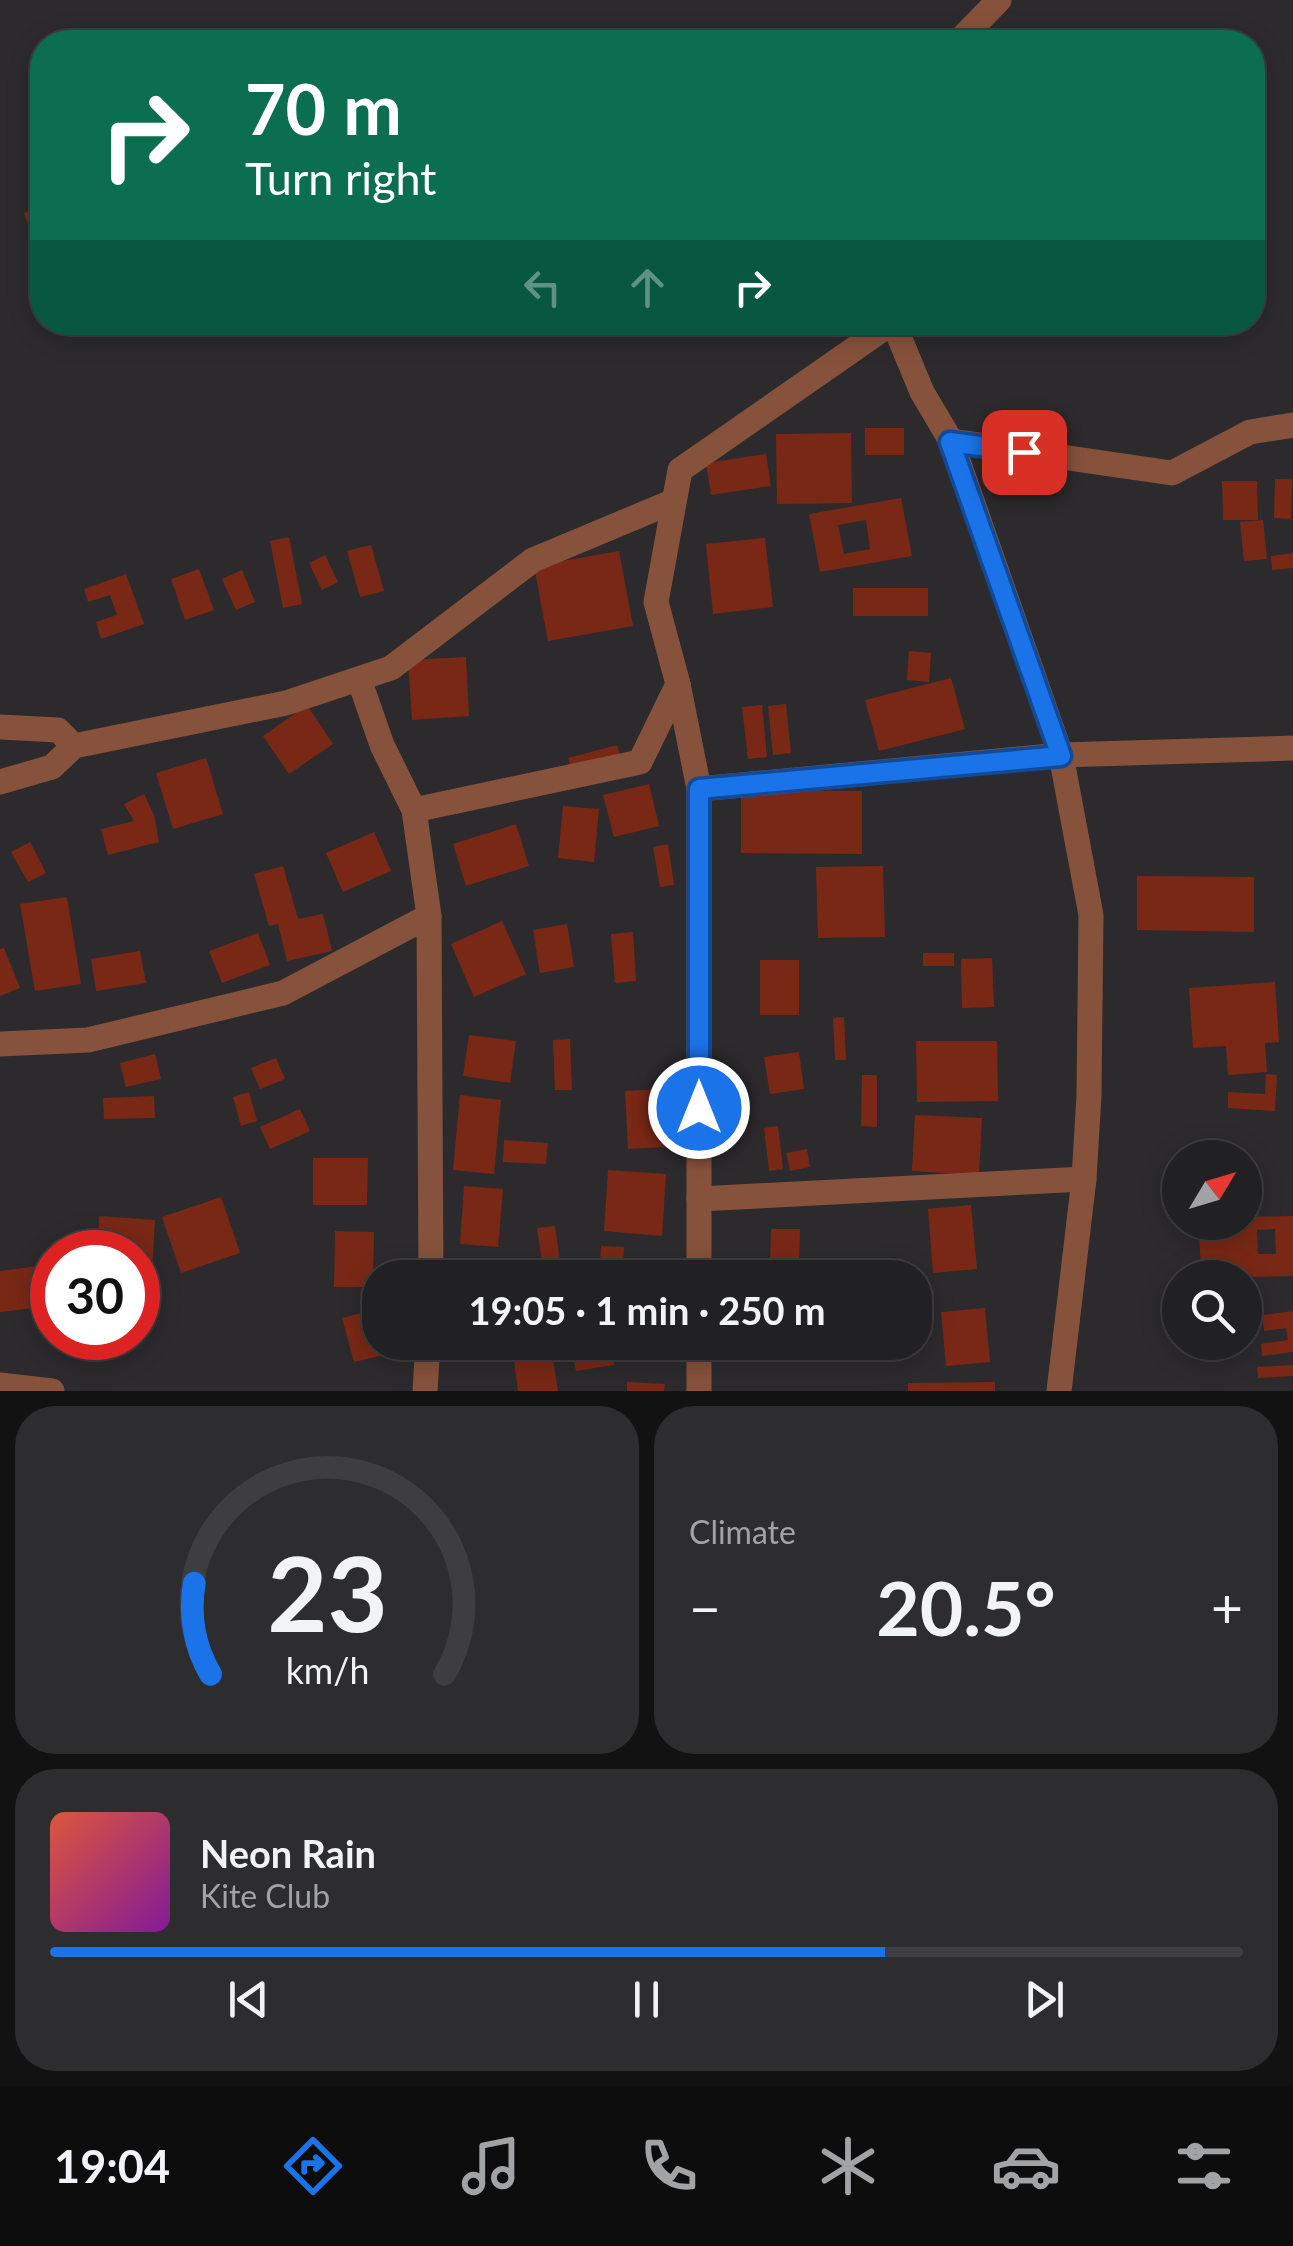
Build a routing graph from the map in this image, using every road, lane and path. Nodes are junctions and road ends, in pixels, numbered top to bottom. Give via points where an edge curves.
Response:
1 (998, 0) edge
2 (969, 30) edge
3 (874, 335) edge
4 (898, 335) edge
5 (1293, 425) edge
6 (950, 442) junction
7 (674, 501) junction
8 (360, 678) junction
9 (678, 684) junction
10 (0, 728) edge
11 (74, 746) junction
12 (1293, 748) edge
13 (1061, 756) junction
14 (0, 782) edge
15 (699, 789) junction
16 (414, 810) junction
17 (429, 916) junction
18 (0, 1044) edge
19 (1084, 1179) junction
20 (699, 1199) junction
21 (431, 1260) edge
22 (699, 1260) edge
23 (427, 1360) edge
24 (699, 1360) edge
25 (0, 1385) edge
26 (52, 1391) edge
27 (425, 1391) edge
28 (700, 1391) edge
29 (1060, 1391) edge

1 - 2 street
3 - 7 street via 680,470
4 - 6 street
5 - 6 street via 1250,432 1172,473
6 - 13 street
7 - 8 street via 534,560 392,668
7 - 9 street via 656,602
8 - 11 street via 286,703
8 - 16 street via 382,745
9 - 15 street
9 - 16 street via 640,762
10 - 11 street via 58,730
11 - 14 street via 52,766
12 - 13 street
13 - 15 street
13 - 19 street via 1091,915
15 - 20 street
16 - 17 street
17 - 18 street via 283,993 88,1040
17 - 21 street
19 - 20 street
19 - 29 street
20 - 22 street
23 - 27 street
24 - 28 street
25 - 26 street

